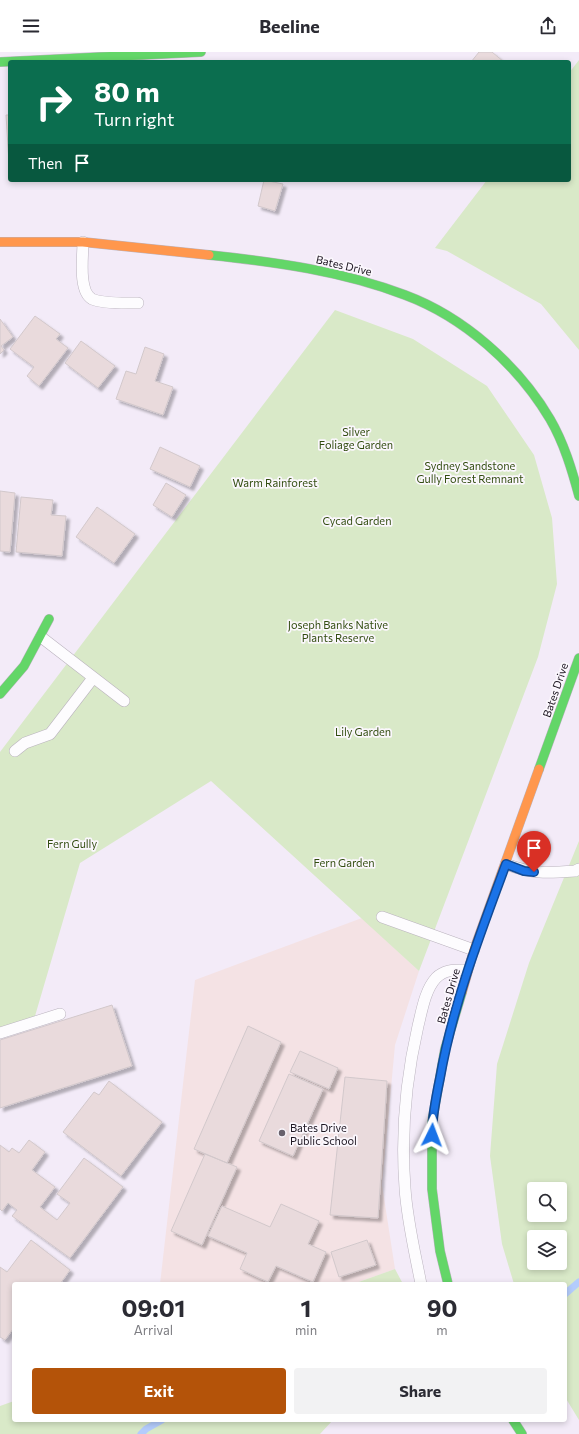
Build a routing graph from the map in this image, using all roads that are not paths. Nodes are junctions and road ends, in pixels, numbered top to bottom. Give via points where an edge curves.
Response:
1 (201, 52) edge
2 (40, 60) edge
3 (0, 242) edge
4 (83, 242) junction
5 (138, 304) dead end
6 (579, 496) edge
7 (49, 619) dead end
8 (41, 637) junction
9 (579, 658) edge
10 (92, 678) junction
11 (0, 694) edge
12 (124, 702) dead end
13 (15, 751) dead end
14 (506, 864) junction
15 (579, 869) edge
16 (382, 917) dead end
17 (474, 950) junction
18 (467, 970) junction
19 (60, 1014) dead end
20 (0, 1033) edge
21 (421, 1282) edge
22 (448, 1282) edge
23 (514, 1422) edge
24 (522, 1434) edge

1 - 2 main road
3 - 4 main road, Bates Drive
4 - 5 lane via 83,285 86,293 98,301
4 - 6 main road, Bates Drive via 286,264 364,281 407,295 446,315 472,334 505,363 526,386 550,420 573,474
7 - 8 main road
8 - 10 lane
8 - 11 main road via 24,666
9 - 14 main road, Bates Drive
10 - 12 lane
10 - 13 lane via 50,734 25,743
14 - 15 lane via 524,871 542,873
14 - 17 main road, Bates Drive
16 - 17 lane
17 - 18 main road, Bates Drive
18 - 21 lane via 448,970 436,978 426,997 412,1052 404,1130 405,1189
18 - 22 main road, Bates Drive via 445,1049 432,1122 432,1189 440,1251
19 - 20 lane
23 - 24 main road

